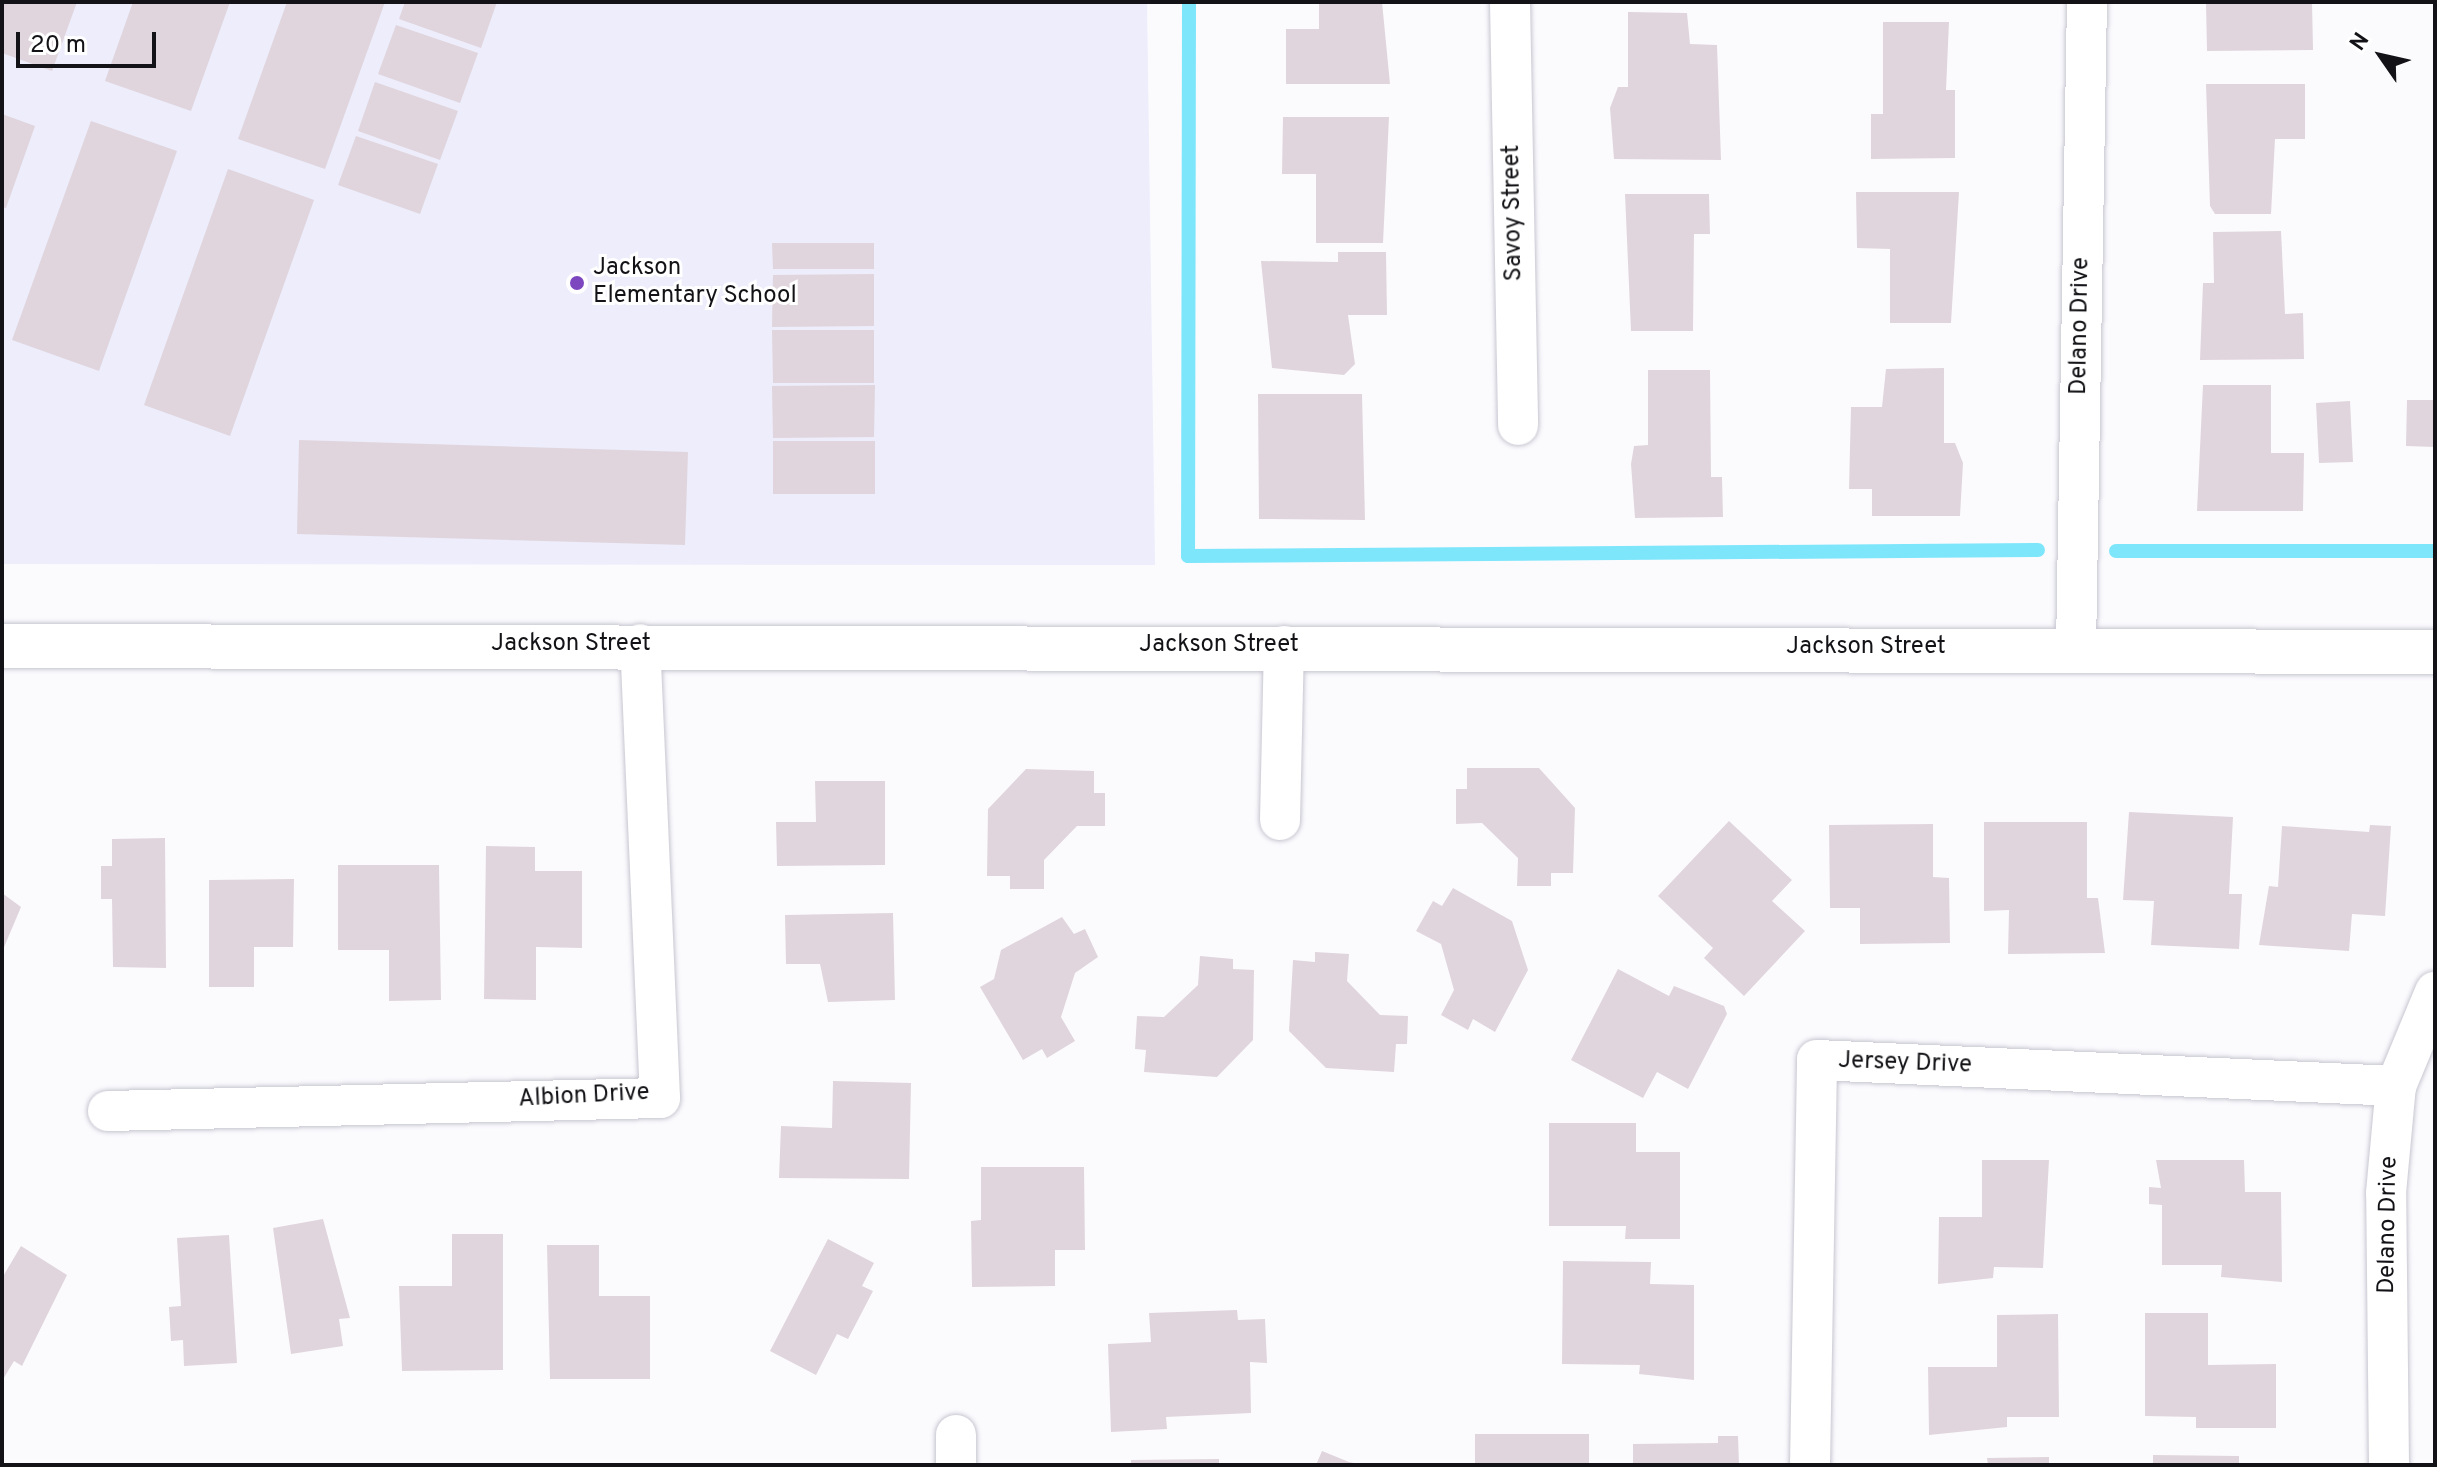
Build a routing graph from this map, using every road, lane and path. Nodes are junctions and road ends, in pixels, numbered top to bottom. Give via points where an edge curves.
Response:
1 (1510, 2) edge
2 (2087, 2) edge
3 (1518, 425) dead end
4 (640, 644) junction
5 (2, 646) edge
6 (1284, 646) junction
7 (2076, 649) junction
8 (2435, 652) edge
9 (1280, 820) dead end
10 (2435, 992) edge
11 (2396, 1086) junction
12 (108, 1111) dead end
13 (1810, 1465) edge
14 (2389, 1465) edge

1 - 3 street, Savoy Street
2 - 7 street, Delano Drive
4 - 5 main road, Jackson Street
4 - 6 main road, Jackson Street
4 - 12 street, Albion Drive via 660,1098
6 - 7 main road, Jackson Street
6 - 9 street
7 - 8 main road, Jackson Street
10 - 11 street, Delano Drive
11 - 13 street, Jersey Drive via 1817,1060
11 - 14 street, Delano Drive via 2386,1193

